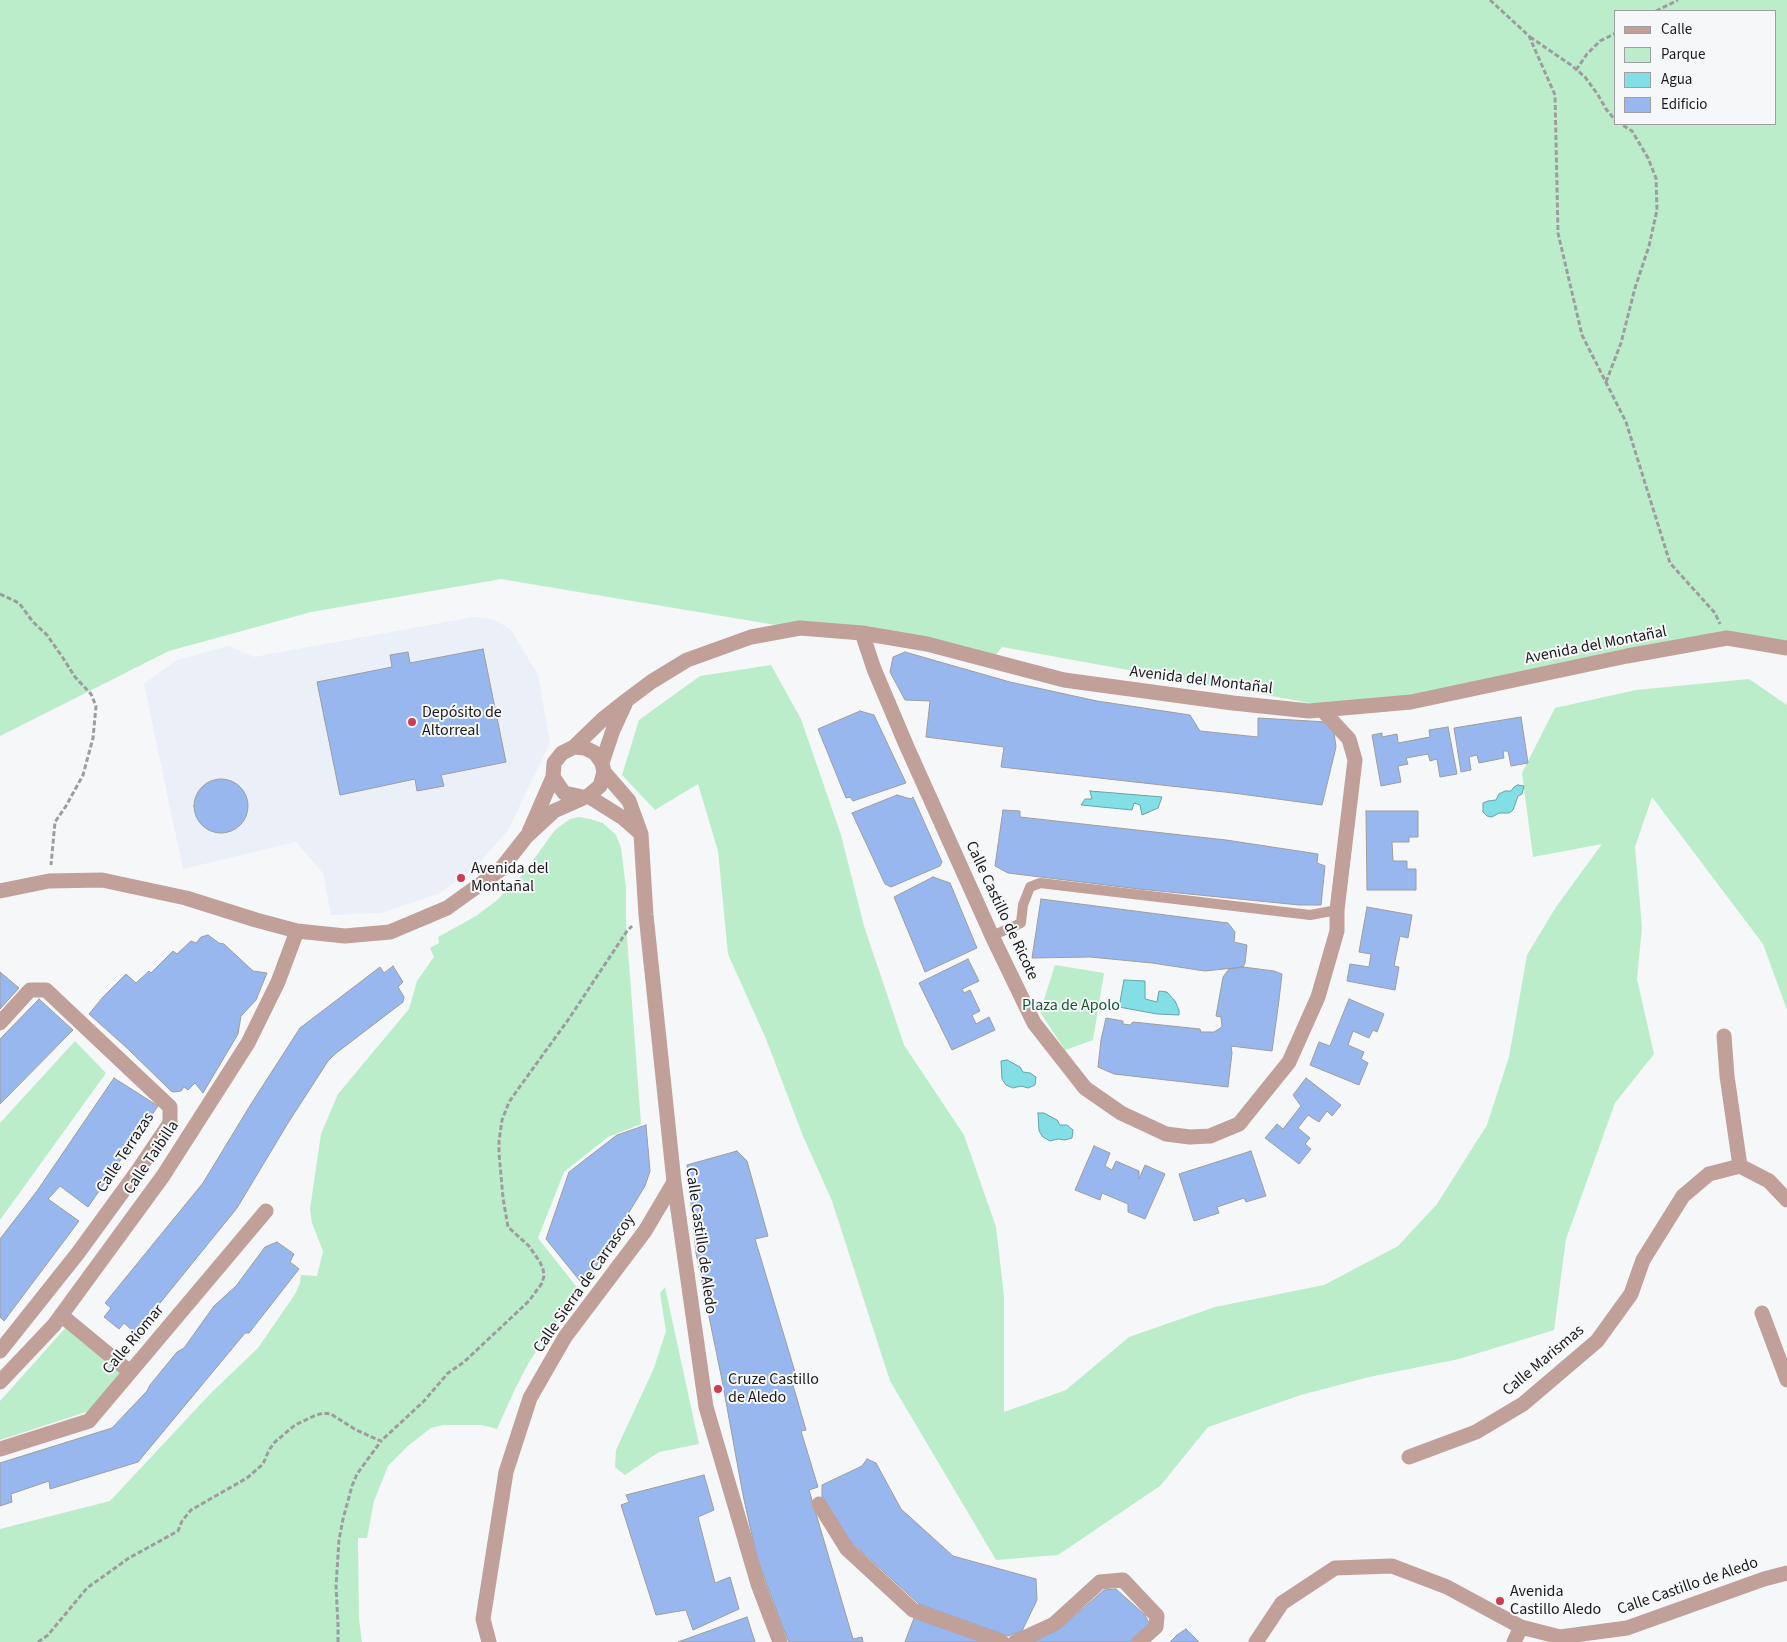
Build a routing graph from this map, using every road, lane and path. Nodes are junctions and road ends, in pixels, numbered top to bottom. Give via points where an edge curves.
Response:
1 (1490, 0) edge
2 (1678, 0) edge
3 (1658, 10) edge
4 (1614, 34) edge
5 (1529, 36) junction
6 (1576, 70) junction
7 (1614, 119) edge
8 (1623, 125) edge
9 (1606, 383) junction
10 (0, 594) edge
11 (862, 633) junction
12 (1727, 638) junction
13 (1787, 648) edge
14 (627, 700) junction
15 (1322, 710) junction
16 (574, 747) junction
17 (603, 767) junction
18 (553, 777) junction
19 (586, 797) junction
20 (641, 834) junction
21 (526, 838) junction
22 (49, 881) junction
23 (0, 891) edge
24 (1337, 910) junction
25 (646, 915) junction
26 (297, 931) junction
27 (992, 936) junction
28 (0, 1023) edge
29 (1724, 1036) dead end
30 (1740, 1166) junction
31 (674, 1182) junction
32 (1787, 1200) edge
33 (266, 1211) dead end
34 (1762, 1313) dead end
35 (61, 1316) junction
36 (0, 1351) edge
37 (130, 1372) junction
38 (1787, 1380) edge
39 (0, 1382) edge
40 (381, 1440) junction
41 (0, 1449) edge
42 (1409, 1457) dead end
43 (819, 1504) dead end
44 (1787, 1574) edge
45 (1521, 1627) junction
46 (38, 1642) edge
47 (338, 1642) edge
48 (489, 1642) edge
49 (780, 1642) edge
50 (1002, 1642) edge
51 (1015, 1642) edge
52 (1139, 1642) edge
53 (1256, 1642) edge
54 (1514, 1642) edge

1 - 5 path
2 - 3 path
4 - 6 path via 1600,41
5 - 6 path
5 - 9 path via 1555,95 1558,233 1582,335
6 - 7 path via 1585,77
8 - 9 path via 1632,131 1648,158 1656,178 1658,210 1621,343
9 - 12 path via 1626,422 1670,563 1714,613
10 - 22 path via 19,603 47,635 74,677 91,694 96,706 93,738 83,775 55,822
11 - 14 street, Avenida del Montañal via 800,628 750,637 687,660
11 - 15 street, Avenida del Montañal via 927,644 1064,680 1233,703
11 - 27 street, Calle Castillo de Ricote via 900,730
12 - 13 street, Avenida del Montañal
12 - 15 street, Avenida del Montañal via 1411,702
14 - 16 street, Avenida del Montañal
14 - 17 street, Avenida del Montañal via 613,730
15 - 24 street, Calle Castillo de Ricote via 1349,739 1355,760
16 - 17 street via 595,753
16 - 18 street via 558,758
17 - 19 street via 600,786
17 - 20 street, Calle Castillo de Aledo via 629,801
18 - 19 street via 564,794
18 - 21 street
19 - 20 street via 623,818
19 - 21 street via 554,811
20 - 25 street, Calle Castillo de Aledo
21 - 26 street via 500,870 448,908 390,932 345,936
22 - 23 street
22 - 26 street via 102,880 186,898
24 - 27 lane via 1310,915 1040,883 1030,887 1023,904 1021,923
24 - 27 street, Calle Castillo de Ricote via 1338,931 1318,997 1289,1062 1239,1124 1210,1136 1166,1134 1120,1113 1085,1088 1034,1023
25 - 31 street, Calle Castillo de Aledo
25 - 40 path via 622,938 516,1092 502,1120 499,1153 508,1227 529,1246 540,1262 544,1276 542,1284 515,1316 448,1373 424,1401
26 - 35 street, Calle Taibilla via 278,982 248,1043 163,1176
28 - 36 street, Calle Terrazas via 30,990 46,990 170,1107 170,1123 78,1253
29 - 30 street
30 - 32 street via 1769,1181
30 - 42 street, Calle Marismas via 1709,1174 1683,1196 1643,1260 1631,1294 1597,1341 1523,1404 1476,1432
31 - 48 street, Calle Sierra de Carrascoy via 644,1231 565,1337 530,1398 506,1472 483,1619
31 - 49 street, Calle Castillo de Aledo via 706,1408 758,1584
33 - 37 street, Calle Riomar
34 - 38 street
35 - 37 street
35 - 39 street, Calle Taibilla
37 - 41 street, Calle Riomar via 89,1421
40 - 46 path via 356,1430 331,1414 323,1413 295,1425 275,1442 263,1464 247,1478 191,1510 178,1531 128,1558 86,1588
40 - 47 path via 352,1486 343,1519 336,1586
43 - 50 street via 848,1549 913,1610
44 - 45 street, Calle Castillo de Aledo via 1764,1579 1627,1628 1560,1637
45 - 53 street, Calle Castillo de Aledo via 1447,1587 1392,1566 1335,1568 1282,1603
45 - 54 street
51 - 52 street via 1054,1624 1100,1582 1123,1580 1157,1616 1156,1627

